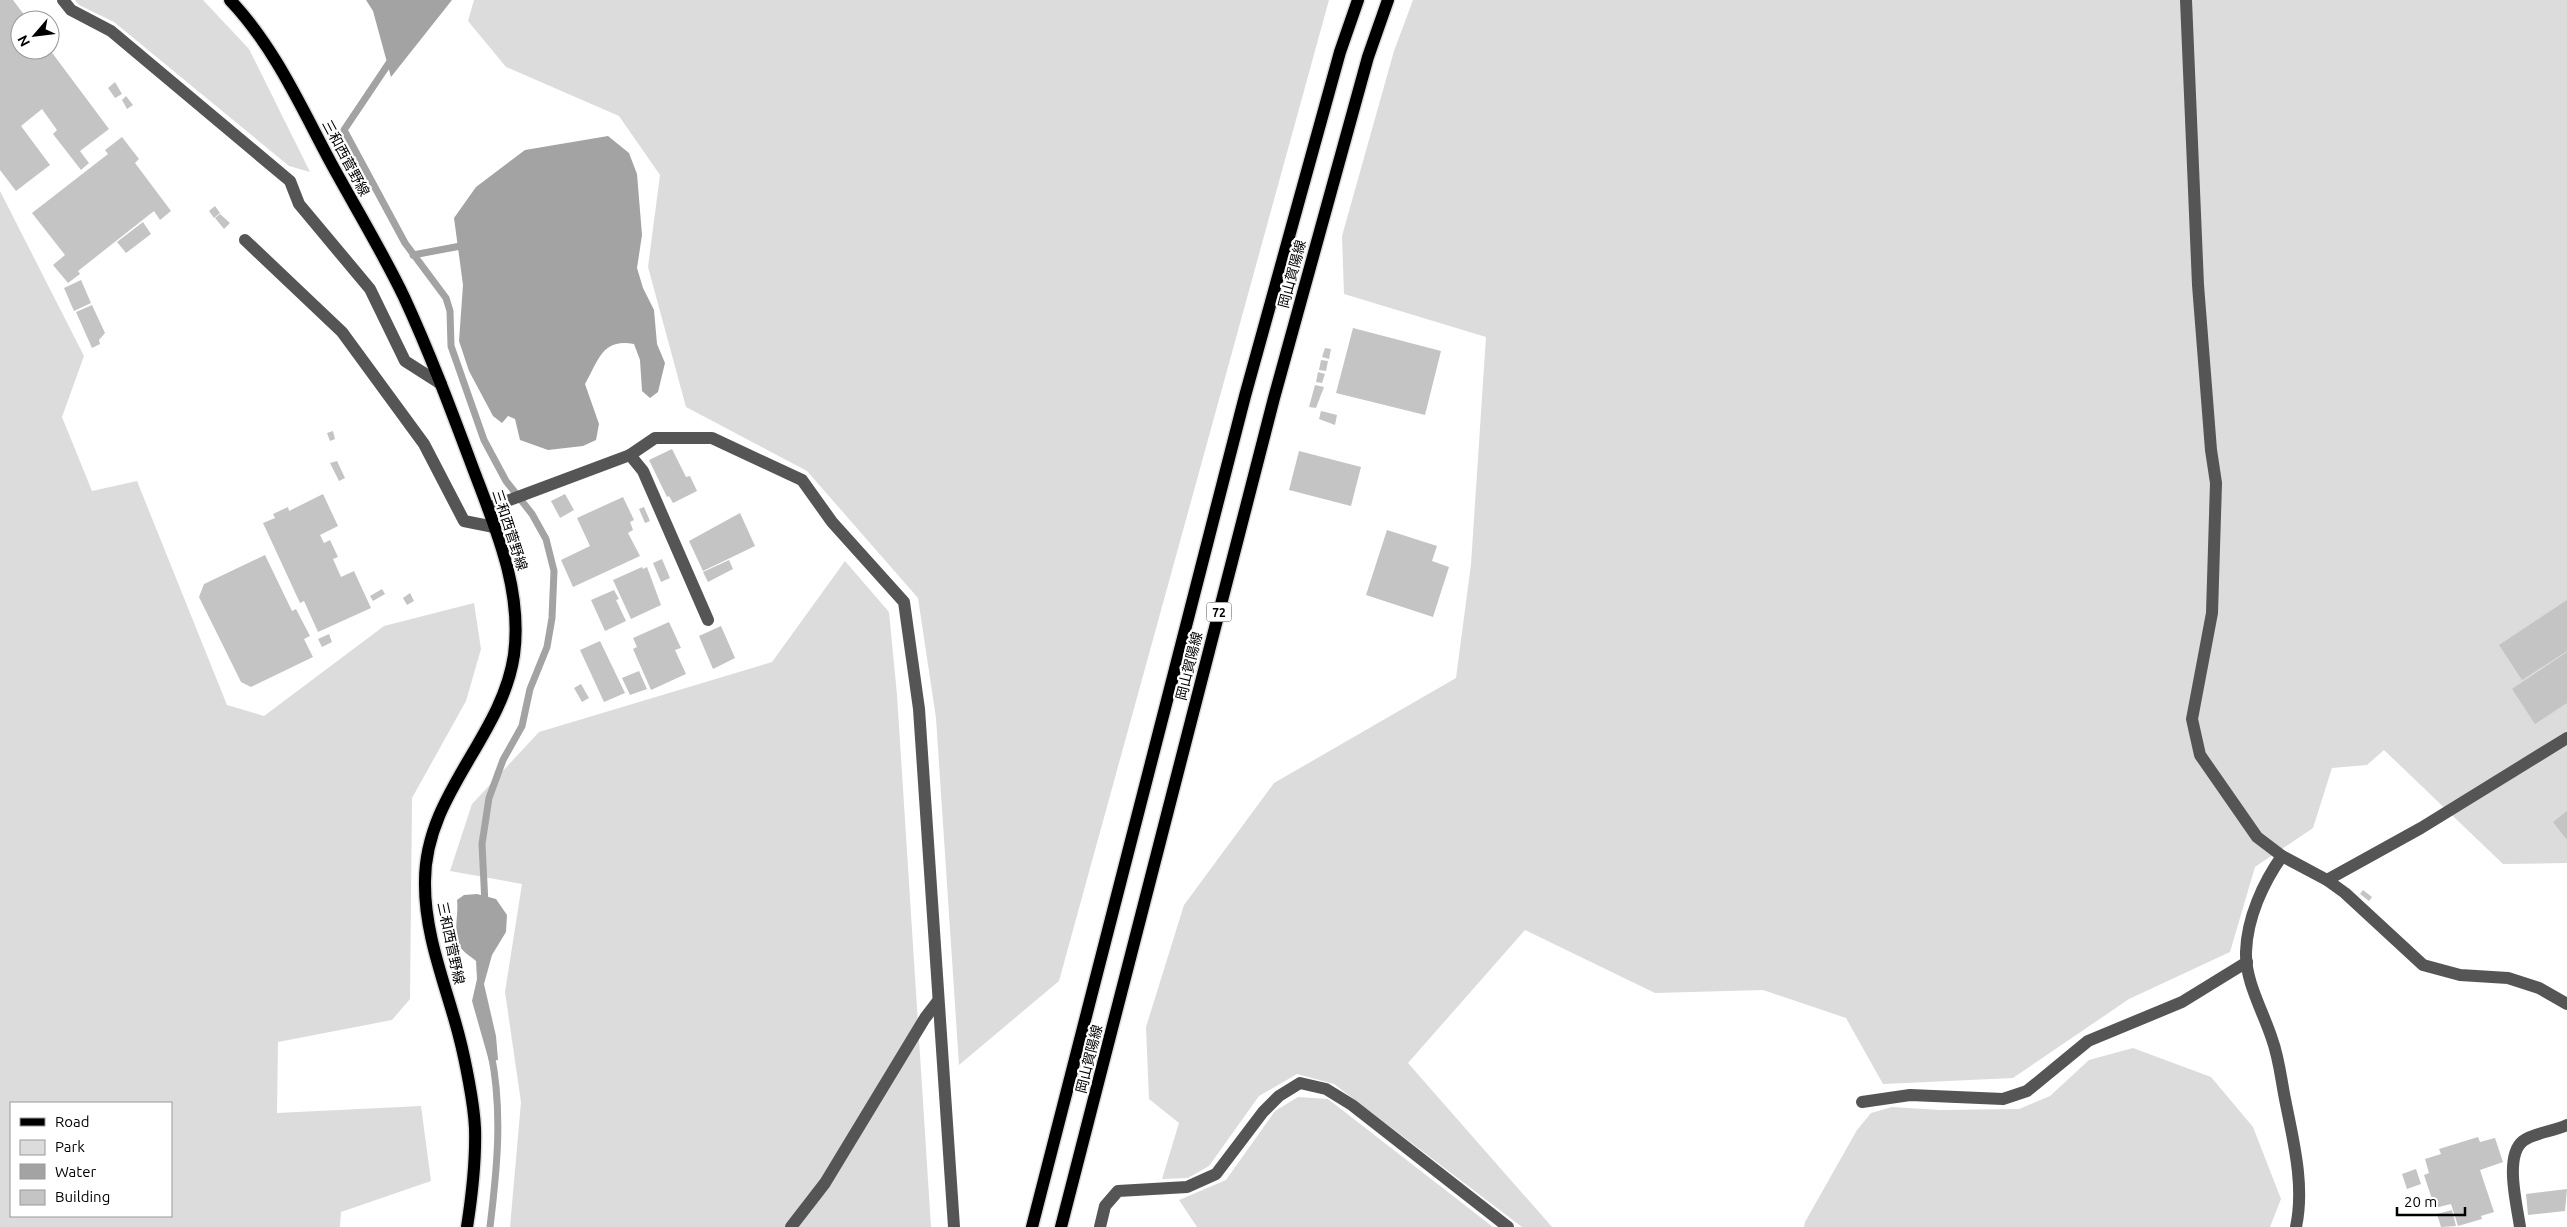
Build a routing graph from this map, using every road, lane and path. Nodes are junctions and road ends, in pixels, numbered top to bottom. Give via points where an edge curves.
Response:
1 (63, 0) edge
2 (230, 0) edge
3 (1358, 0) edge
4 (1388, 0) edge
5 (2186, 0) edge
6 (245, 240) dead end
7 (441, 384) junction
8 (630, 455) junction
9 (488, 508) junction
10 (494, 528) junction
11 (708, 620) dead end
12 (2567, 738) edge
13 (2282, 856) junction
14 (2327, 880) junction
15 (2247, 962) junction
16 (938, 1001) junction
17 (2567, 1004) edge
18 (1862, 1102) dead end
19 (2567, 1125) edge
20 (467, 1227) edge
21 (791, 1227) edge
22 (954, 1227) edge
23 (1032, 1227) edge
24 (1061, 1227) edge
25 (1100, 1227) edge
26 (1508, 1227) edge
27 (2296, 1227) edge
28 (2520, 1227) edge

1 - 7 street via 71,10 111,31 290,181 299,204 370,289 405,361
2 - 7 main road, 三和西菅野線 via 245,16 279,67 402,294
3 - 23 main road, 岡山賀陽線 / 72 via 1340,52 1245,396
4 - 24 main road, 岡山賀陽線 / 72 via 1368,57 1274,398
5 - 13 street via 2198,285 2216,483 2212,613 2192,719 2200,754 2257,837
6 - 10 street via 342,332 424,444 464,521
7 - 9 main road, 三和西菅野線
8 - 9 street
8 - 11 street via 642,471
8 - 16 street via 655,438 712,438 802,480 832,522 904,602 919,709
9 - 10 main road, 三和西菅野線
10 - 20 main road, 三和西菅野線 via 506,558 513,592 516,626 513,657 506,689 438,813 425,880 428,919 460,1040 475,1127
12 - 14 street via 2422,828
13 - 14 street
13 - 15 street via 2266,880 2253,919 2246,951
14 - 17 street via 2423,965 2460,975 2508,978 2540,988
15 - 18 street via 2182,1002 2088,1041 2027,1091 2003,1100 1910,1095
15 - 27 street via 2248,976 2276,1049 2296,1157 2300,1208
16 - 21 street via 825,1183
16 - 22 street
19 - 28 street via 2524,1140 2515,1152 2513,1170
25 - 26 street via 1105,1206 1118,1191 1187,1187 1216,1174 1263,1112 1279,1096 1300,1083 1326,1089 1352,1105

